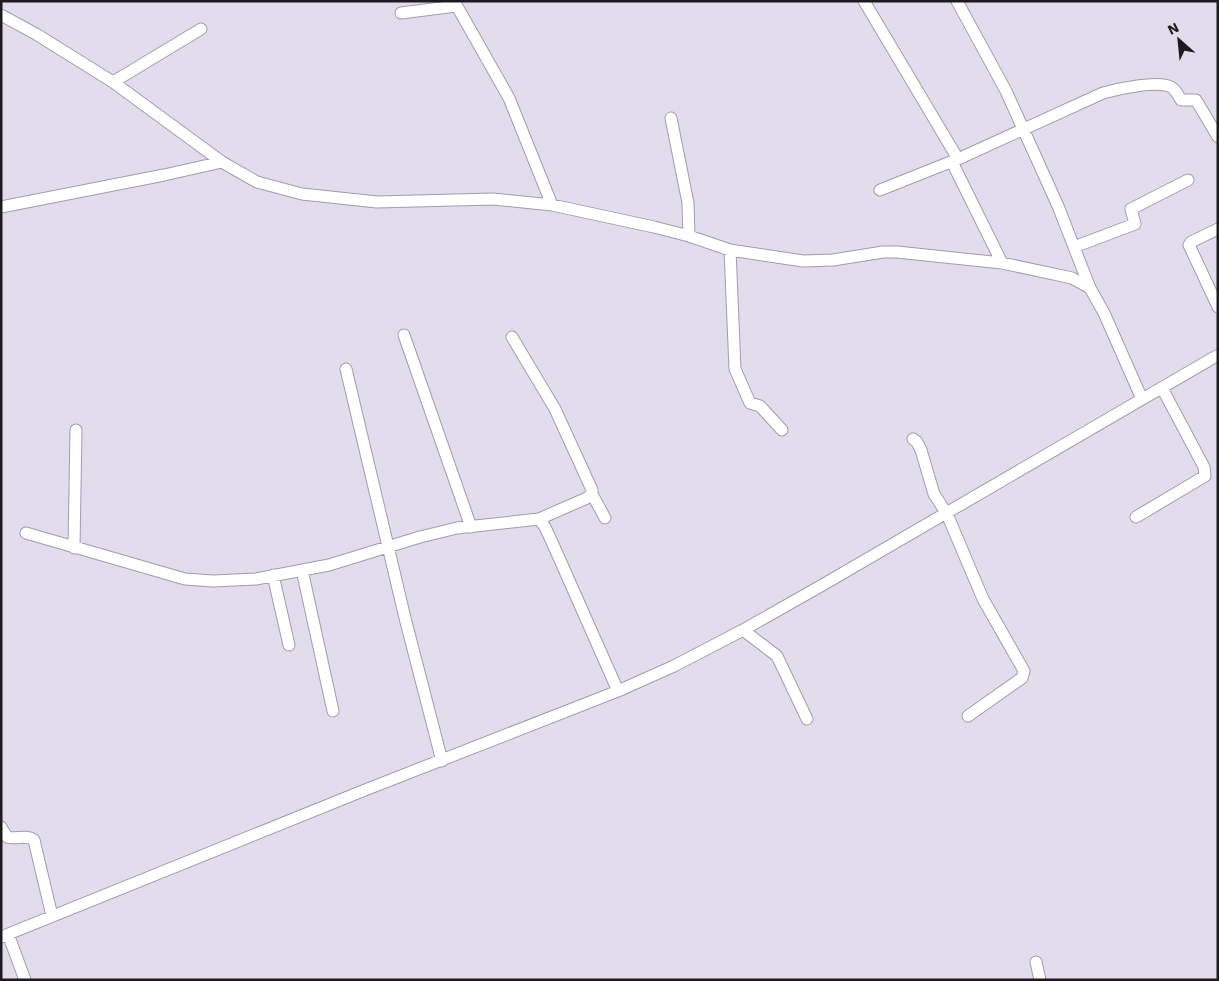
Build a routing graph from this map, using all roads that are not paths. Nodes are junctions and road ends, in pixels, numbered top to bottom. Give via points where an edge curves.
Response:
1 (864, 1) edge
2 (957, 1) edge
3 (455, 4) edge
4 (401, 13) dead end
5 (1, 15) edge
6 (201, 29) dead end
7 (113, 82) junction
8 (671, 118) dead end
9 (1024, 130) junction
10 (1218, 137) edge
11 (955, 160) junction
12 (222, 162) junction
13 (1188, 180) dead end
14 (880, 190) dead end
15 (552, 205) junction
16 (1, 207) edge
17 (1218, 229) edge
18 (689, 236) junction
19 (1074, 247) junction
20 (730, 250) junction
21 (1002, 263) junction
22 (1090, 288) junction
23 (1218, 307) edge
24 (404, 335) dead end
25 (512, 337) dead end
26 (1218, 355) edge
27 (346, 369) dead end
28 (1162, 388) junction
29 (1142, 399) junction
30 (76, 430) dead end
31 (782, 430) dead end
32 (913, 439) dead end
33 (592, 494) junction
34 (947, 514) junction
35 (1136, 517) dead end
36 (605, 518) dead end
37 (539, 519) junction
38 (471, 527) junction
39 (26, 533) dead end
40 (388, 546) junction
41 (74, 548) junction
42 (302, 570) junction
43 (273, 575) junction
44 (743, 630) junction
45 (289, 645) dead end
46 (618, 691) junction
47 (333, 711) dead end
48 (968, 716) dead end
49 (807, 719) dead end
50 (442, 761) junction
51 (1, 827) edge
52 (52, 916) junction
53 (5, 936) edge
54 (1036, 962) dead end
55 (25, 980) edge
56 (1040, 980) edge

1 - 11 street
2 - 9 street
3 - 4 street
3 - 15 street via 509,98
5 - 7 street
6 - 7 street
7 - 12 street
8 - 18 street via 688,203
9 - 10 street via 1103,93 1126,86 1166,85 1173,88 1181,100 1196,100
9 - 11 street
9 - 19 street
11 - 14 street
11 - 21 street
12 - 15 street via 257,182 302,194 377,202 493,199
12 - 16 street
13 - 19 street via 1133,208 1135,224
15 - 18 street
17 - 23 street via 1189,246
18 - 20 street
19 - 22 street
20 - 21 street via 803,261 897,252
20 - 31 street via 735,369 750,403 763,409
21 - 22 street via 1072,278
22 - 29 street
24 - 38 street
25 - 33 street via 555,409
26 - 28 street
27 - 40 street
28 - 29 street
28 - 35 street via 1204,467 1205,476
29 - 34 street
30 - 41 street
32 - 34 street via 917,442 934,494
33 - 36 street
33 - 37 street
34 - 44 street
34 - 48 street via 983,599 1024,671 1022,678
37 - 38 street
37 - 46 street
38 - 40 street
39 - 41 street
40 - 42 street
40 - 50 street
41 - 43 street via 185,579 213,581
42 - 43 street
42 - 47 street
43 - 45 street
44 - 46 street
44 - 49 street via 777,656
46 - 50 street
50 - 52 street
51 - 52 street via 12,839 27,837 34,840
52 - 53 street
53 - 55 street
54 - 56 street

